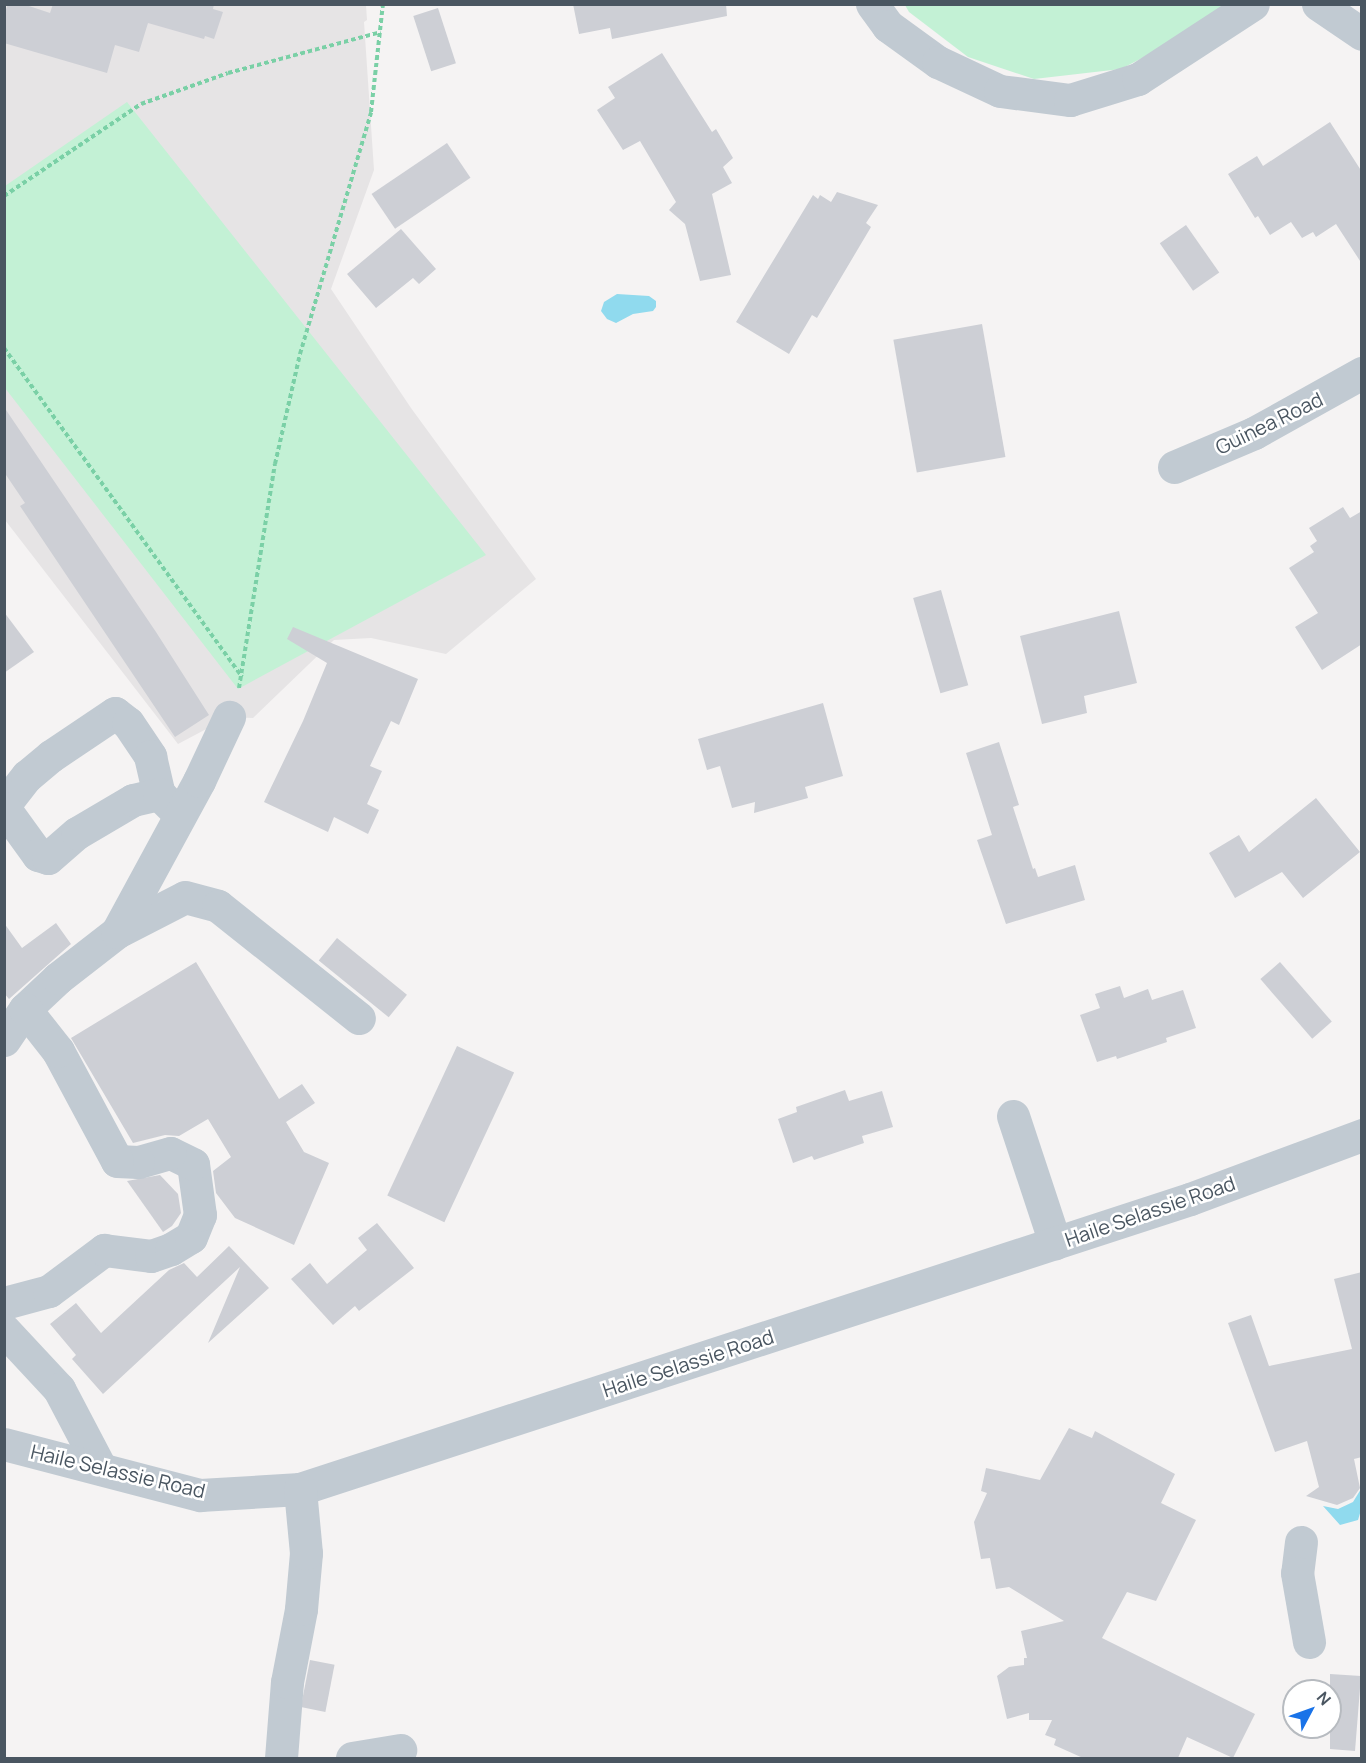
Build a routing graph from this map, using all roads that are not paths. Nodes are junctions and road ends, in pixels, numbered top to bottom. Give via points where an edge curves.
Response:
1 (872, 4) edge
2 (1253, 4) edge
3 (1318, 4) edge
4 (1362, 34) edge
5 (1362, 373) edge
6 (1174, 467) dead end
7 (229, 717) road end
8 (169, 804) junction
9 (4, 806) edge
10 (117, 932) junction
11 (26, 1009) junction
12 (359, 1017) dead end
13 (4, 1040) edge
14 (1013, 1116) dead end
15 (1362, 1135) edge
16 (1055, 1243) junction
17 (6, 1316) edge
18 (4, 1444) edge
19 (101, 1469) junction
20 (300, 1489) junction
21 (1301, 1542) dead end
22 (1309, 1642) dead end
23 (400, 1750) dead end
24 (281, 1758) edge
25 (352, 1758) edge

1 - 2 street via 888,26 938,62 1000,91 1070,100 1138,79
3 - 4 street
5 - 6 street, Guinea Road via 1254,433
7 - 8 street via 199,781
8 - 9 street via 133,800 77,833 48,858 38,855
8 - 9 street via 150,756 128,723 115,713 51,756 27,777
8 - 10 street
10 - 11 street
10 - 12 street via 185,897 218,906
11 - 13 street
11 - 17 street via 57,1051 117,1161 138,1162 170,1153 193,1164 200,1215 191,1237 171,1249 151,1256 104,1250 49,1291
14 - 16 street
15 - 16 street, Haile Selassie Road via 1190,1199
16 - 20 street, Haile Selassie Road
17 - 19 street via 59,1389
18 - 19 street, Haile Selassie Road
19 - 20 street, Haile Selassie Road via 200,1495
20 - 24 street via 306,1553 301,1609 287,1682
21 - 22 street via 1298,1573
23 - 25 street

